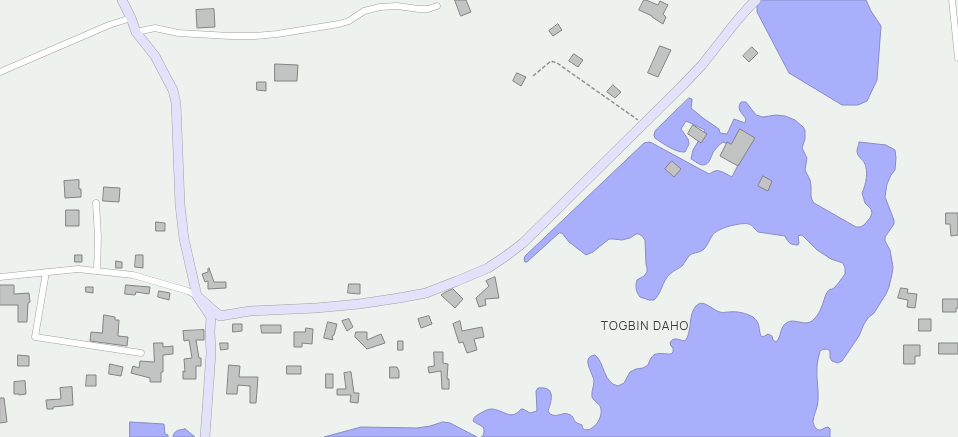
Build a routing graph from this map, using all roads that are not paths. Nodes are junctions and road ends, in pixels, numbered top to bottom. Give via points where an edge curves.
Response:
1 (122, 0) edge
2 (756, 0) edge
3 (952, 0) edge
4 (437, 6) dead end
5 (132, 18) junction
6 (136, 32) junction
7 (958, 58) edge
8 (0, 72) edge
9 (96, 203) dead end
10 (97, 271) junction
11 (46, 272) junction
12 (0, 277) edge
13 (197, 296) junction
14 (141, 353) dead end
15 (205, 437) edge

1 - 5 street
2 - 13 street via 702,65 644,124 523,243 488,268 426,293 359,304 250,311 220,316
3 - 7 street
4 - 6 street via 419,9 380,6 364,10 350,21 339,24 277,34 230,36 178,33 155,28
5 - 6 street
5 - 8 street via 109,25
6 - 13 street via 155,56 173,90 176,104 181,224
9 - 10 street
10 - 11 street via 78,269
10 - 13 street via 133,275
11 - 12 street
11 - 14 street via 35,337
13 - 15 street via 211,317

